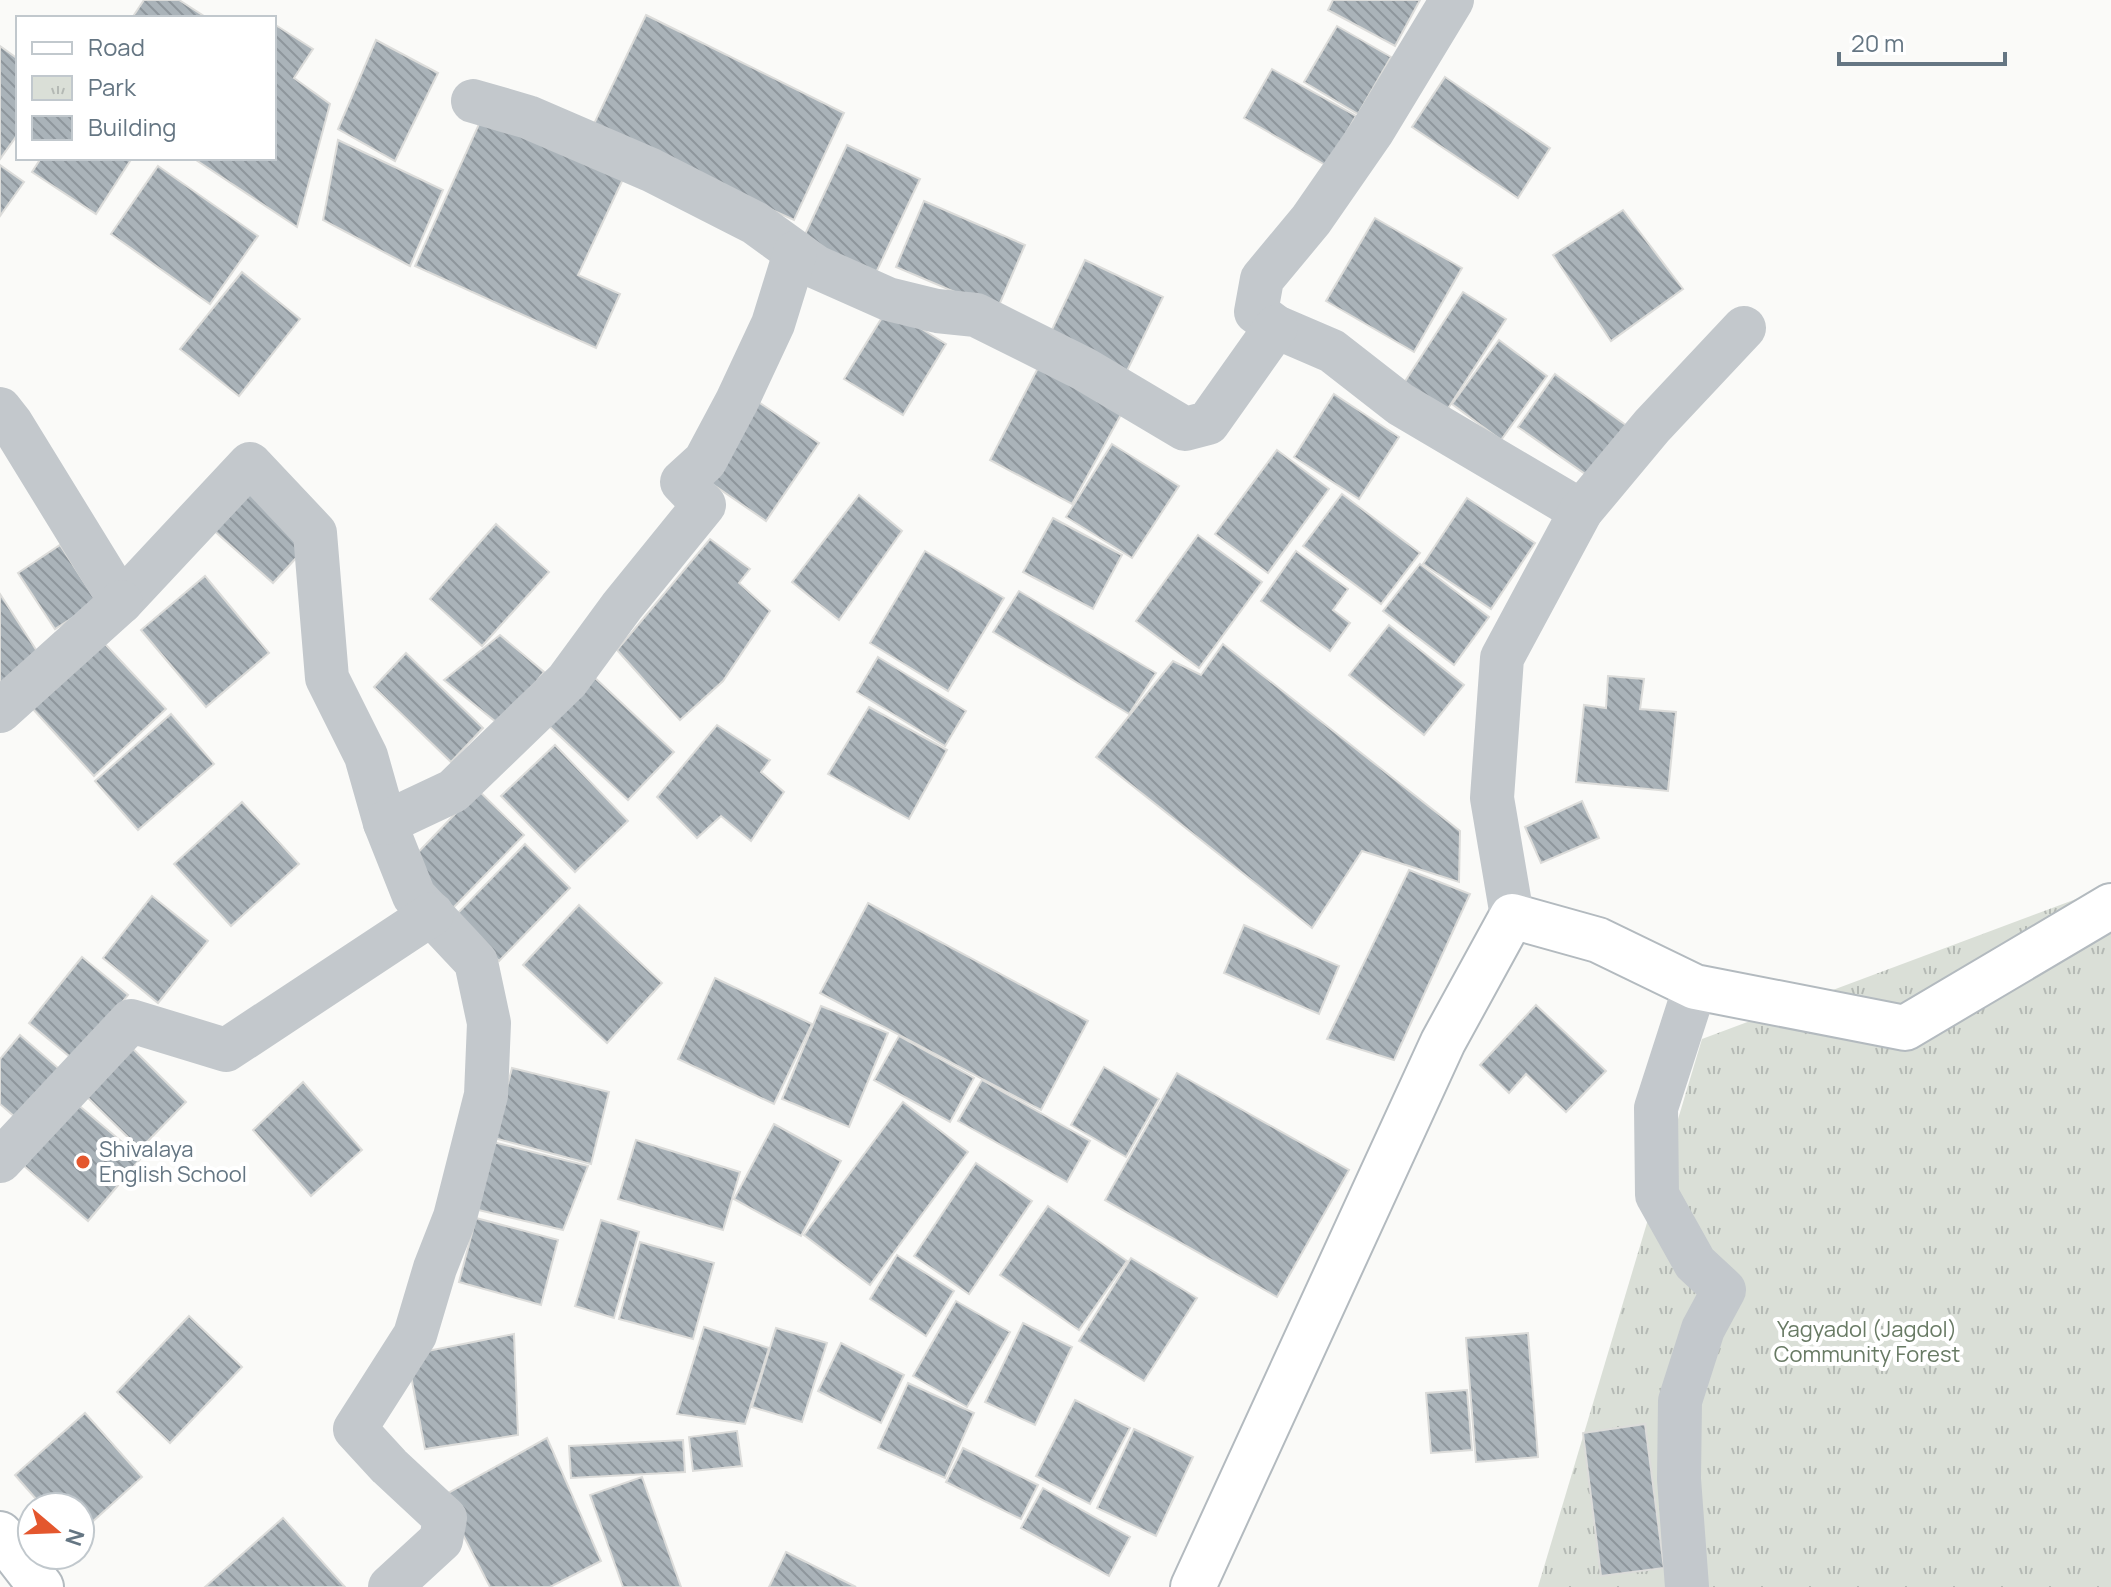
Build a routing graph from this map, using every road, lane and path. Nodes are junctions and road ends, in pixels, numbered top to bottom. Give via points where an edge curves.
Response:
1 (1452, 0) edge
2 (473, 101) dead end
3 (795, 253) junction
4 (1276, 327) junction
5 (1744, 328) dead end
6 (0, 409) edge
7 (1581, 511) junction
8 (121, 602) junction
9 (0, 711) edge
10 (385, 823) junction
11 (2111, 906) edge
12 (432, 914) junction
13 (1512, 916) junction
14 (1695, 987) junction
15 (0, 1161) edge
16 (0, 1534) edge
17 (41, 1587) edge
18 (390, 1587) edge
19 (1193, 1587) edge
20 (1687, 1587) edge

1 - 4 street via 1372,132 1262,279 1256,312
2 - 3 street via 528,117 651,170 755,223
3 - 4 street via 888,299 976,315 1084,369 1185,429 1208,423
3 - 10 street via 773,324 737,401 705,461 682,482 704,505 567,681 453,791
4 - 7 street via 1332,351 1400,404
5 - 7 street
6 - 8 street
7 - 13 street via 1502,658 1492,798
8 - 9 street
8 - 10 street via 250,464 315,533 327,678 366,756
10 - 12 street via 414,896
11 - 14 street via 1905,1028
12 - 15 street via 226,1050 131,1021
12 - 18 street via 476,962 489,1023 486,1095 455,1217 415,1335 355,1429 445,1518 441,1540
13 - 14 street via 1598,940
13 - 19 street via 1443,1042
14 - 20 street via 1656,1108 1657,1195 1695,1263 1724,1290 1703,1329 1680,1401
16 - 17 street

